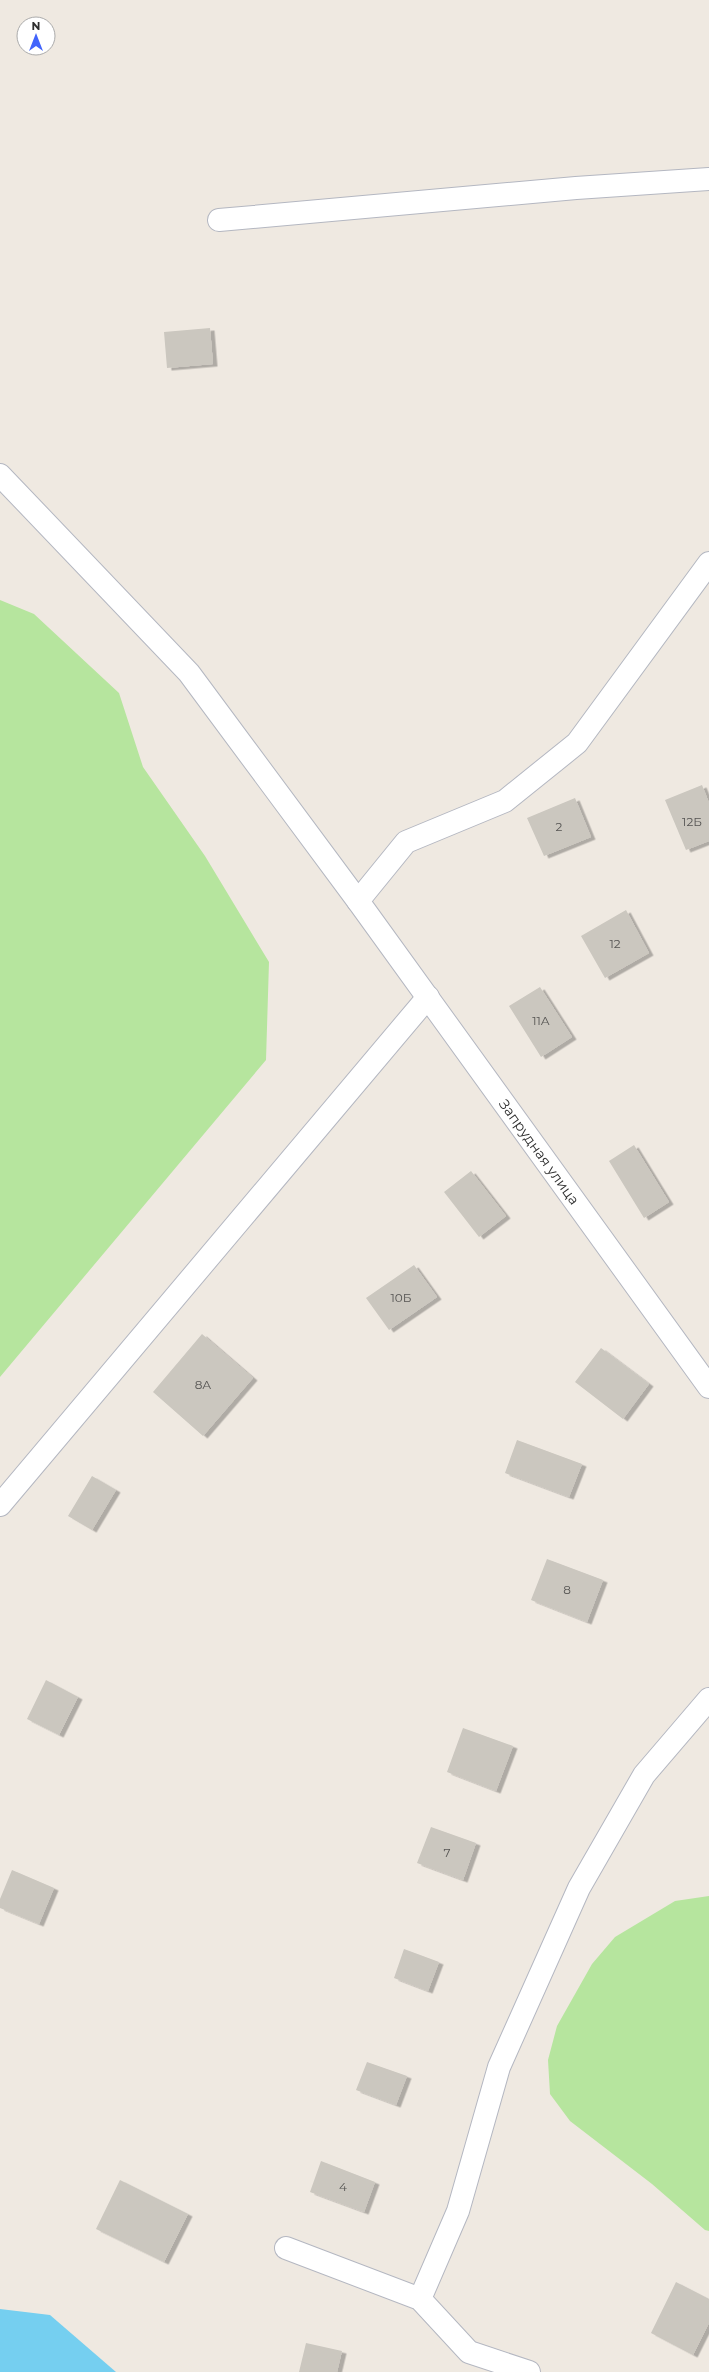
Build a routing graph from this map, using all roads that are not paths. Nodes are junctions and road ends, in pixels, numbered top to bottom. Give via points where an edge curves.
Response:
1 (709, 180) edge
2 (219, 220) dead end
3 (0, 475) edge
4 (709, 563) edge
5 (364, 909) junction
6 (428, 997) junction
7 (709, 1387) edge
8 (0, 1505) edge
9 (709, 1699) edge
10 (286, 2248) dead end
11 (420, 2299) junction
12 (529, 2372) edge

1 - 2 street via 576,188
3 - 5 street, Запрудная улица via 188,673
4 - 5 street via 577,743 505,801 406,842
5 - 6 street, Запрудная улица
6 - 7 street, Запрудная улица
6 - 8 street
9 - 11 street via 644,1775 579,1888 499,2067 458,2211
10 - 11 street
11 - 12 street via 469,2352

